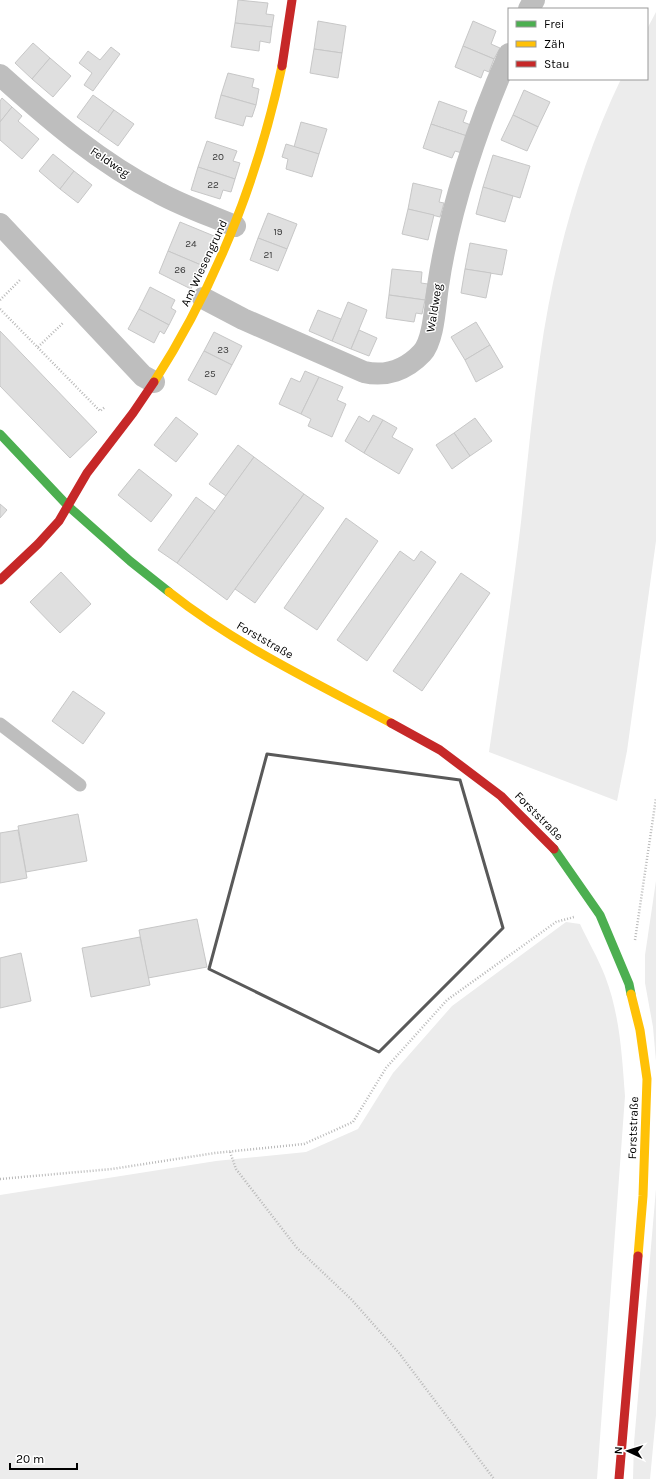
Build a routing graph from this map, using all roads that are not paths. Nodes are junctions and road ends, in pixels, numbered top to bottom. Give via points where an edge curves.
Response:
1 (292, 0) edge
2 (508, 57) edge
3 (0, 75) edge
4 (0, 224) edge
5 (235, 226) junction
6 (203, 298) junction
7 (154, 382) junction
8 (0, 434) edge
9 (68, 506) junction
10 (0, 580) edge
11 (0, 724) edge
12 (80, 786) dead end
13 (619, 1479) edge

1 - 5 street, Am Wiesengrund via 274,103
2 - 6 street, Waldweg via 464,176 439,280 429,341 422,353 410,363 386,374 364,372 243,319
3 - 5 street, Feldweg via 62,128 123,173 159,193
4 - 7 street via 143,376
5 - 6 street, Am Wiesengrund
6 - 7 street, Am Wiesengrund
7 - 9 street, Am Wiesengrund via 87,473
8 - 9 street, Forststraße
9 - 10 street, Am Wiesengrund via 59,521
9 - 13 street, Forststraße via 130,562 189,608 263,654 440,750 501,796 551,844 600,915 629,984 640,1030 647,1079 643,1196
11 - 12 lane

